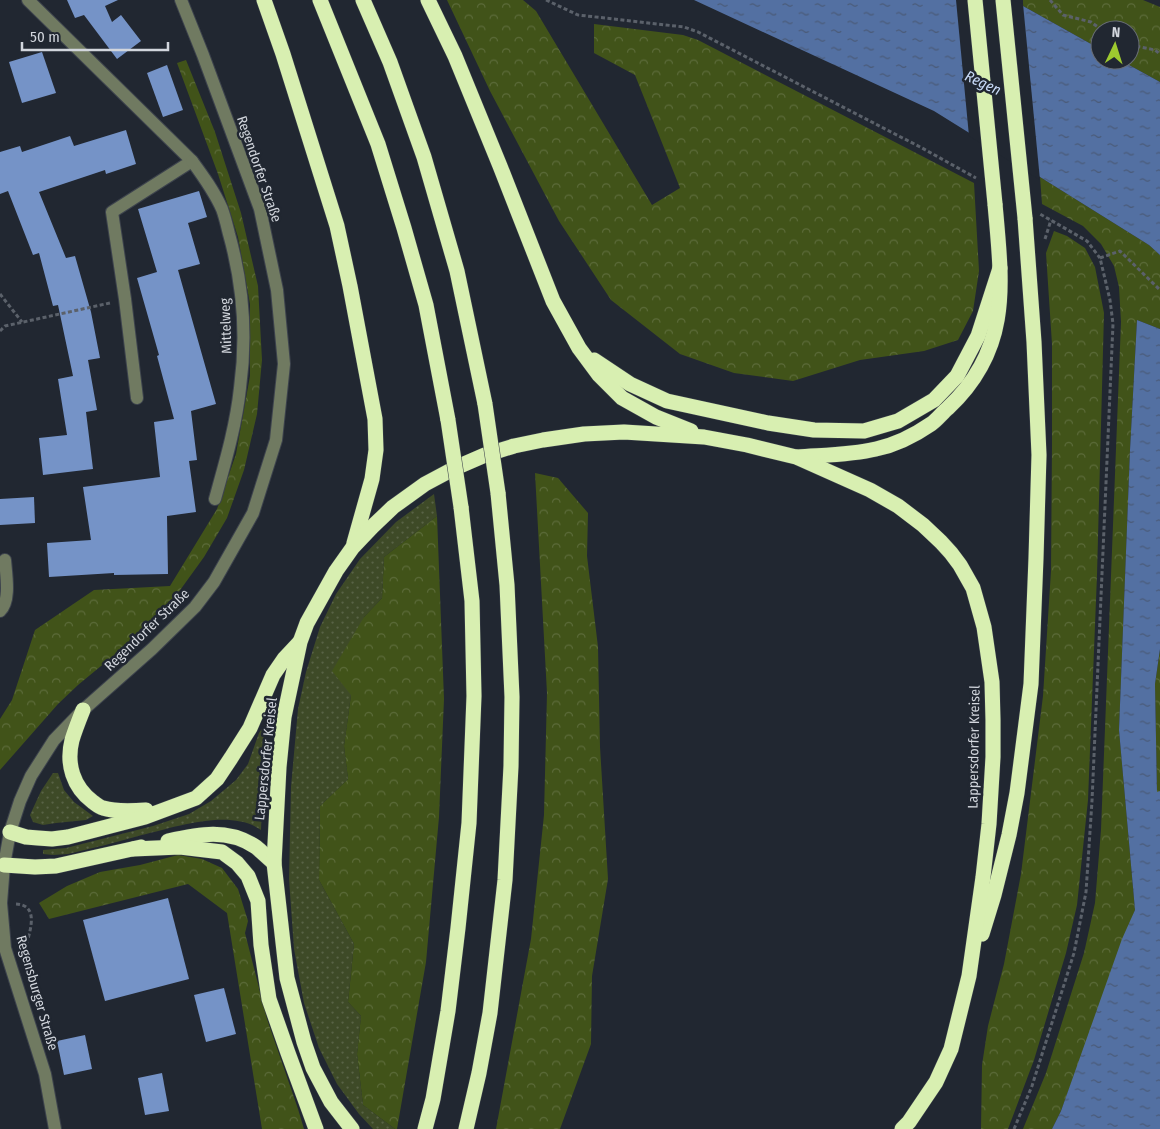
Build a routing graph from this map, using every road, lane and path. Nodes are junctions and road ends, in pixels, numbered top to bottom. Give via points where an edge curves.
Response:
1 (28, 0) edge
2 (181, 0) edge
3 (264, 0) edge
4 (320, 0) edge
5 (363, 0) edge
6 (428, 0) edge
7 (546, 0) edge
8 (975, 0) edge
9 (1003, 0) edge
10 (1050, 0) edge
11 (1090, 22) edge
12 (1140, 47) edge
13 (1160, 54) edge
14 (192, 161) junction
15 (982, 182) dead end
16 (1029, 214) junction
17 (1051, 220) junction
18 (1044, 242) dead end
19 (1100, 258) junction
20 (1000, 268) junction
21 (1160, 290) edge
22 (0, 294) edge
23 (125, 299) junction
24 (22, 322) junction
25 (0, 331) edge
26 (579, 348) junction
27 (137, 398) dead end
28 (704, 437) junction
29 (796, 457) junction
30 (215, 500) dead end
31 (353, 547) junction
32 (5, 560) dead end
33 (0, 611) edge
34 (300, 642) junction
35 (83, 710) junction
36 (174, 806) junction
37 (5, 828) edge
38 (133, 849) junction
39 (274, 863) junction
40 (2, 864) edge
41 (22, 904) dead end
42 (23, 954) dead end
43 (969, 976) junction
44 (313, 1068) junction
45 (909, 1127) edge
46 (55, 1129) edge
47 (316, 1129) edge
48 (352, 1129) edge
49 (425, 1129) edge
50 (466, 1129) edge
51 (1014, 1129) edge

1 - 14 street, Mittelweg
2 - 35 street, Regendorfer Straße via 260,209 277,290 284,364 276,440 253,513 214,582 195,607
3 - 31 highway via 337,226 375,419 376,450 372,480
4 - 49 highway, bridge via 378,144 426,305 462,507 472,610 474,696 469,823 448,1011
5 - 50 highway, bridge via 390,62 424,157 456,271 485,404 507,585 512,697 506,870 490,1013
6 - 26 highway via 463,75 553,301
7 - 15 path via 578,14 684,27 698,32
8 - 20 highway, bridge
9 - 16 highway, bridge
10 - 11 path via 1064,15
12 - 13 path
14 - 23 street via 112,212
14 - 30 street, Mittelweg via 209,183 222,209 234,252 244,340 234,424
16 - 17 path
16 - 43 highway via 1039,455 1031,684 1018,793 994,894
17 - 18 path
17 - 19 path via 1087,241
19 - 21 path via 1120,251
19 - 51 path via 1113,324 1086,892 1074,953 1032,1086
20 - 26 highway via 978,336 957,376 934,400 898,421 864,432 805,429 667,401 630,384
20 - 29 highway via 996,330 980,369 960,397 932,423 901,441 877,449
22 - 24 path
23 - 24 path
23 - 27 street
24 - 25 path via 5,326
26 - 28 highway via 622,398 656,417
28 - 29 highway, Lappersdorfer Kreisel
28 - 31 highway, Lappersdorfer Kreisel via 624,432 584,434 543,440 484,455 408,495
29 - 43 highway, Lappersdorfer Kreisel via 898,506 951,552 973,588 984,627 992,682 993,757 988,832
31 - 34 highway, Lappersdorfer Kreisel via 314,608
32 - 33 street via 6,603
34 - 36 highway via 273,675 250,728 217,779 196,798
34 - 39 highway, Lappersdorfer Kreisel via 284,717
35 - 36 highway via 72,740 70,760 76,784 86,797 102,808 122,811
35 - 37 street, Regendorfer Straße via 54,740 30,776
36 - 37 highway via 68,837 32,838
37 - 40 street, Regensburger Straße
38 - 39 highway via 191,836 218,834 238,838
38 - 40 highway via 56,866
38 - 47 highway via 180,847 222,852 248,876 258,901 270,998
39 - 44 highway, Lappersdorfer Kreisel via 287,978
40 - 46 street, Regensburger Straße via 5,948 45,1074
41 - 42 path via 31,913
43 - 45 highway, Lappersdorfer Kreisel via 951,1049
44 - 47 highway
44 - 48 highway, Lappersdorfer Kreisel via 330,1102

